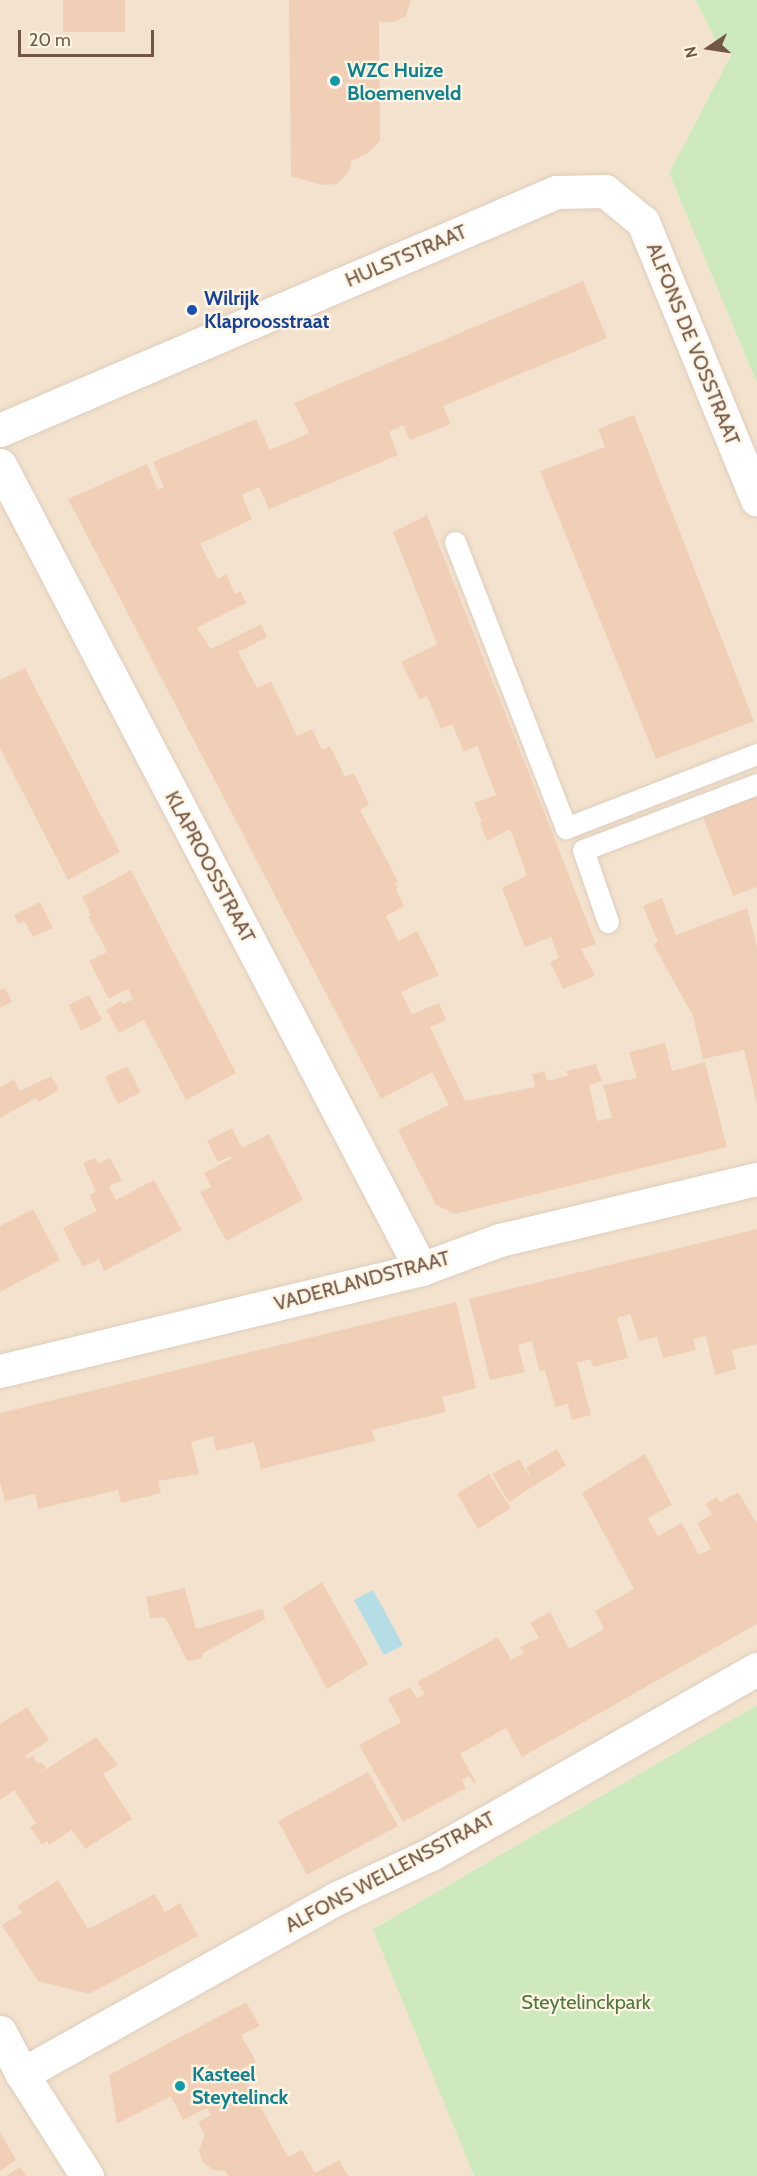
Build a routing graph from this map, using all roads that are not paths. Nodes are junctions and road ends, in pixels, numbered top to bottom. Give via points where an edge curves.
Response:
1 (643, 222) joint
2 (0, 430) edge
3 (0, 465) edge
4 (757, 500) edge
5 (455, 542) dead end
6 (757, 754) edge
7 (757, 784) edge
8 (608, 922) dead end
9 (757, 1179) edge
10 (421, 1269) junction
11 (0, 1371) edge
12 (757, 1669) edge
13 (0, 2032) edge
14 (22, 2074) junction
15 (87, 2176) edge

1 - 2 street, HULSTSTRAAT via 605,191 556,192
1 - 4 street, ALFONS DE VOSSTRAAT
3 - 10 street, KLAPROOSSTRAAT
5 - 6 lane via 566,828
7 - 8 lane via 583,850
9 - 10 street, VADERLANDSTRAAT via 500,1240
10 - 11 street, VADERLANDSTRAAT
12 - 14 street, ALFONS WELLENSSTRAAT via 431,1854 337,1898
13 - 14 street
14 - 15 street

